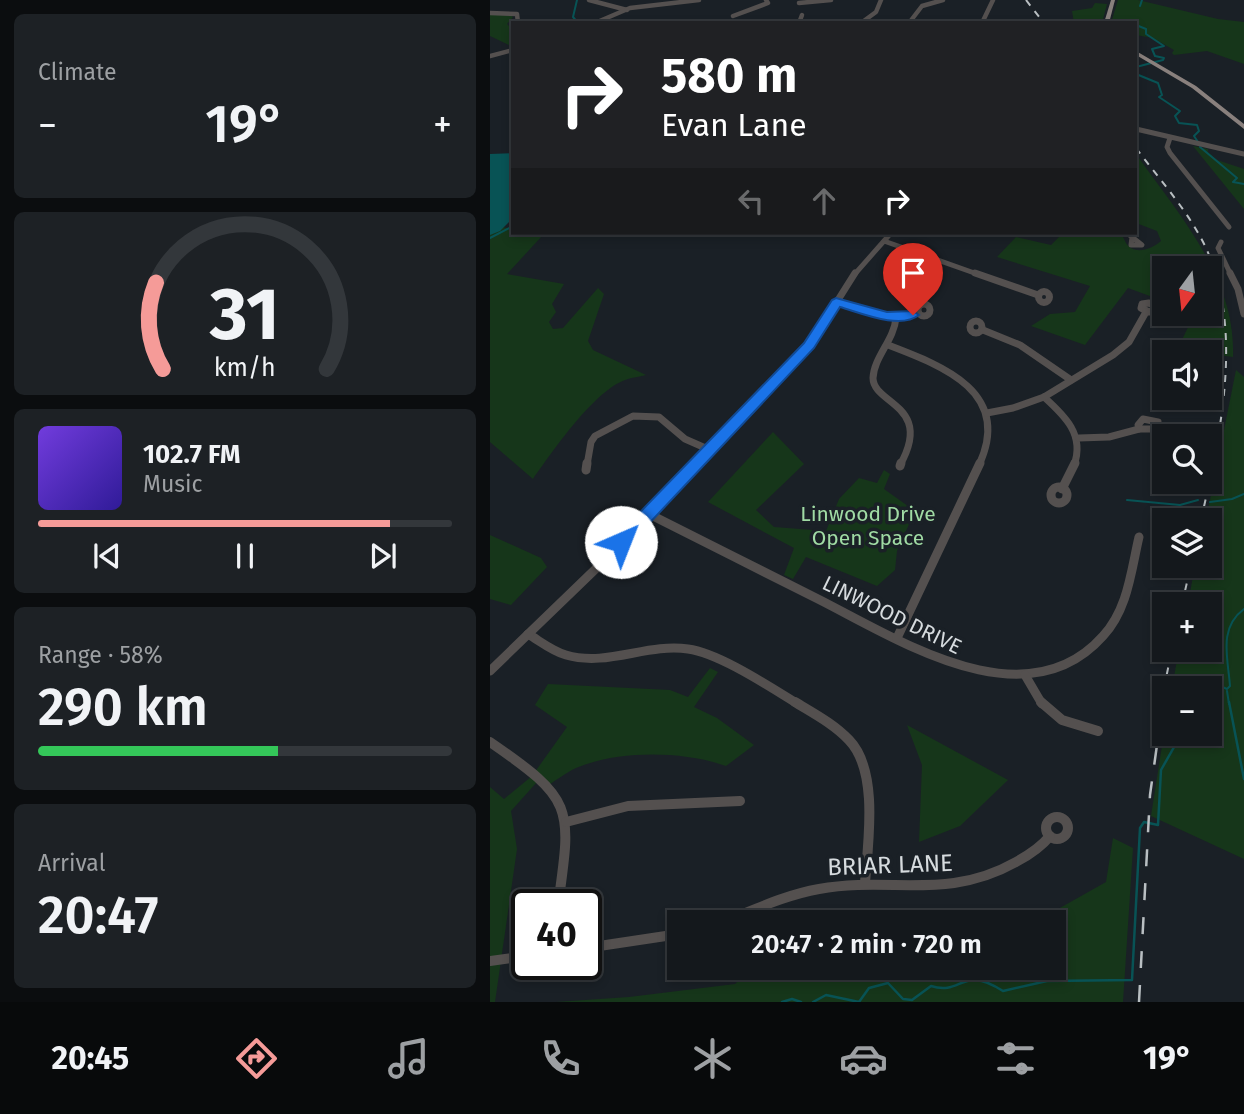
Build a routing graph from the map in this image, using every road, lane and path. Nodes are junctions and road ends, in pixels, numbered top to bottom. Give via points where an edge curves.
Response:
1 (589, 0) edge
2 (699, 0) edge
3 (766, 0) edge
4 (831, 0) edge
5 (881, 0) edge
6 (943, 0) edge
7 (993, 0) edge
8 (1113, 0) edge
9 (672, 1) edge
10 (799, 3) dead end
11 (627, 11) junction
12 (490, 13) edge
13 (802, 15) dead end
14 (733, 16) dead end
15 (518, 21) edge
16 (600, 21) edge
17 (800, 21) edge
18 (864, 21) edge
19 (911, 21) edge
20 (983, 21) edge
21 (1107, 21) edge
22 (511, 51) edge
23 (1137, 53) edge
24 (490, 56) edge
25 (1244, 127) edge
26 (1137, 129) edge
27 (1170, 138) junction
28 (1244, 154) edge
29 (1229, 227) dead end
30 (889, 235) edge
31 (884, 242) junction
32 (1221, 242) dead end
33 (1038, 295) dead end
34 (836, 302) junction
35 (918, 312) dead end
36 (1146, 312) dead end
37 (1244, 314) edge
38 (896, 318) junction
39 (983, 330) dead end
40 (888, 345) junction
41 (1071, 380) junction
42 (1044, 397) junction
43 (987, 413) junction
44 (1139, 429) dead end
45 (1079, 438) junction
46 (710, 450) junction
47 (900, 466) dead end
48 (586, 470) dead end
49 (1062, 489) dead end
50 (649, 514) junction
51 (1139, 537) dead end
52 (528, 634) junction
53 (897, 638) junction
54 (490, 671) edge
55 (1025, 675) junction
56 (1098, 731) dead end
57 (490, 742) edge
58 (740, 801) dead end
59 (566, 822) junction
60 (1050, 836) dead end
61 (865, 883) junction
62 (560, 889) edge
63 (757, 910) edge
64 (667, 936) edge
65 (602, 946) edge
66 (511, 958) edge
67 (490, 961) edge

1 - 11 street
2 - 9 street
3 - 14 street via 768,4
4 - 10 street
5 - 18 street via 876,12
6 - 19 street via 922,6
7 - 20 street
8 - 21 main road
9 - 11 street
11 - 16 street
12 - 15 street via 517,14
13 - 17 street
22 - 24 street
23 - 25 main road via 1197,88
26 - 27 street
27 - 28 street
27 - 29 street via 1170,153
30 - 31 street
31 - 33 street
31 - 34 street
32 - 37 street via 1218,248 1238,289
34 - 38 street
34 - 46 street via 809,345
35 - 38 street
36 - 41 street via 1123,348
38 - 40 street
39 - 41 street via 1020,345
40 - 43 street via 961,378
40 - 47 street via 873,382 909,423 910,445
41 - 42 street
42 - 43 street
42 - 45 street via 1062,412
43 - 53 street via 985,452
44 - 45 street via 1109,438
45 - 49 street via 1078,458
46 - 48 street via 685,439 659,417 633,416 595,436
46 - 50 street
50 - 52 street
50 - 53 street, LINWOOD DRIVE
51 - 55 street, LINWOOD DRIVE via 1121,608 1105,635 1059,667
52 - 54 street
52 - 61 street via 575,657 607,658 661,647 702,651 834,726 858,749 864,766
53 - 55 street, LINWOOD DRIVE via 957,667 994,675
55 - 56 street via 1043,708 1064,722
57 - 59 street via 545,783
58 - 59 street via 628,806
59 - 62 street
60 - 61 street, BRIAR LANE via 1008,868 960,885 921,888
61 - 63 street, BRIAR LANE via 817,889
64 - 65 street
66 - 67 street

